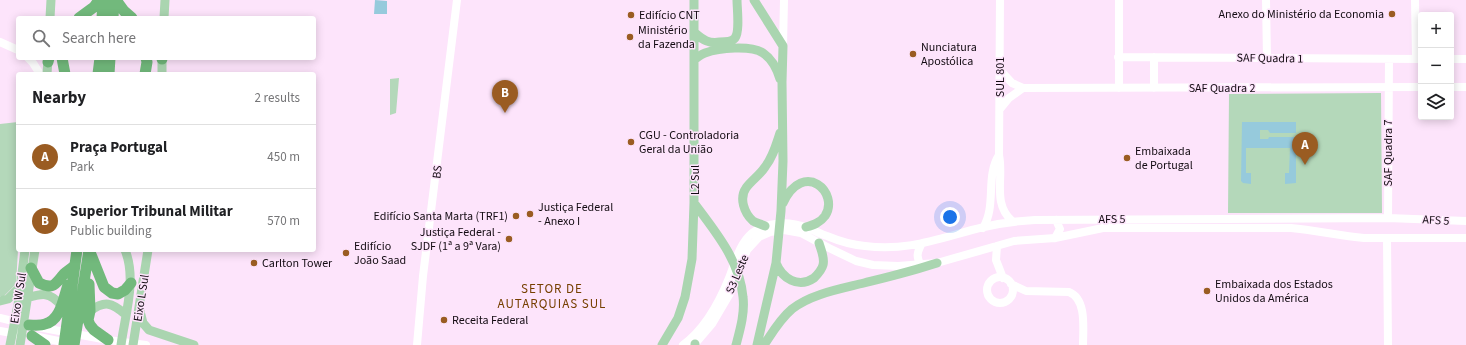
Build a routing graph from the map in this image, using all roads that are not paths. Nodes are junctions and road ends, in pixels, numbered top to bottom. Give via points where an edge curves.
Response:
1 (51, 0) edge
2 (99, 0) edge
3 (103, 0) edge
4 (115, 0) edge
5 (165, 0) edge
6 (457, 0) edge
7 (694, 0) edge
8 (698, 0) edge
9 (754, 0) edge
10 (1000, 0) edge
11 (1119, 0) edge
12 (1266, 0) edge
13 (1415, 0) edge
14 (737, 1) edge
15 (785, 1) edge
16 (695, 12) junction
17 (50, 16) edge
18 (82, 16) edge
19 (102, 16) edge
20 (113, 16) edge
21 (130, 16) edge
22 (164, 16) edge
23 (694, 33) junction
24 (0, 42) edge
25 (783, 46) junction
26 (16, 49) edge
27 (1118, 57) junction
28 (1154, 57) junction
29 (1266, 58) junction
30 (695, 59) junction
31 (1388, 59) junction
32 (1418, 59) edge
33 (1454, 59) edge
34 (1466, 59) edge
35 (30, 60) edge
36 (49, 60) edge
37 (62, 60) edge
38 (104, 60) edge
39 (106, 60) edge
40 (146, 60) edge
41 (162, 60) edge
42 (1000, 70) junction
43 (39, 72) edge
44 (47, 72) edge
45 (65, 72) edge
46 (99, 72) edge
47 (108, 72) edge
48 (145, 72) edge
49 (162, 72) edge
50 (782, 82) junction
51 (1454, 87) edge
52 (1466, 87) edge
53 (1023, 88) junction
54 (1119, 88) junction
55 (1154, 88) junction
56 (1388, 88) junction
57 (1418, 88) edge
58 (1000, 109) junction
59 (783, 123) junction
60 (996, 184) junction
61 (694, 203) junction
62 (781, 209) junction
63 (1348, 218) junction
64 (1388, 218) junction
65 (1056, 220) junction
66 (1012, 221) junction
67 (1466, 221) edge
68 (764, 226) junction
69 (806, 227) junction
70 (983, 228) junction
71 (1348, 237) junction
72 (1055, 238) junction
73 (1388, 238) junction
74 (1466, 238) edge
75 (819, 243) junction
76 (921, 245) junction
77 (997, 246) junction
78 (985, 249) junction
79 (25, 252) edge
80 (35, 252) edge
81 (77, 252) edge
82 (89, 252) edge
83 (89, 252) edge
84 (126, 252) edge
85 (148, 252) edge
86 (776, 260) junction
87 (87, 263) junction
88 (937, 263) junction
89 (921, 265) junction
90 (74, 266) junction
91 (31, 268) junction
92 (999, 279) junction
93 (131, 283) junction
94 (1011, 284) junction
95 (20, 287) junction
96 (1026, 290) junction
97 (1010, 298) junction
98 (0, 301) edge
99 (24, 303) junction
100 (70, 304) junction
101 (139, 306) junction
102 (90, 311) junction
103 (125, 316) junction
104 (0, 318) edge
105 (30, 330) junction
106 (0, 331) edge
107 (108, 340) junction
108 (69, 344) edge
109 (10, 345) edge
110 (20, 345) edge
111 (45, 345) edge
112 (79, 345) edge
113 (121, 345) edge
114 (133, 345) edge
115 (146, 345) edge
116 (194, 345) edge
117 (417, 345) edge
118 (662, 345) edge
119 (683, 345) edge
120 (695, 345) edge
121 (736, 345) edge
122 (757, 345) edge
123 (764, 345) edge
124 (1083, 345) edge
125 (1388, 345) edge

1 - 17 main road
2 - 18 highway
3 - 19 highway
4 - 20 highway
4 - 21 highway
5 - 22 main road
6 - 117 street, BS
7 - 16 main road, L2 Sul
8 - 16 main road
9 - 25 main road
10 - 42 street, SUL 801
11 - 27 street
12 - 29 street
13 - 32 street
14 - 23 main road via 738,30 734,39 707,42
15 - 25 street
16 - 23 main road, L2 Sul
23 - 30 main road, L2 Sul
24 - 26 street
25 - 50 main road
27 - 28 street, SAF Quadra 1
27 - 54 street
28 - 29 street, SAF Quadra 1
28 - 55 street
29 - 31 street, SAF Quadra 1
30 - 50 main road via 713,51 752,49 768,57
30 - 61 main road, L2 Sul
31 - 32 street, SAF Quadra 1
31 - 56 street, SAF Quadra 7
33 - 34 street
35 - 43 street
36 - 44 main road
37 - 45 highway
38 - 46 highway
39 - 47 highway
40 - 48 highway
41 - 49 main road
42 - 53 street via 1012,83
42 - 58 street, SUL 801
50 - 59 main road
51 - 52 street
53 - 54 street, SAF Quadra 2
53 - 58 street via 1009,98
54 - 55 street, SAF Quadra 2
55 - 56 street, SAF Quadra 2
56 - 57 street, SAF Quadra 2
56 - 64 street, SAF Quadra 7
58 - 60 street, SUL 801 via 999,155 993,168
59 - 62 main road
59 - 68 main road via 770,160 745,189 742,197 748,216
60 - 66 street, SUL 801 via 1001,206 1005,215
60 - 70 street, SUL 801 via 988,220
61 - 118 main road via 690,277 678,318
61 - 121 main road, L2 Sul via 726,248 735,266 744,297
62 - 69 main road via 794,186 805,182 820,185 827,196 827,210 821,220
62 - 86 main road
63 - 64 street, AFS 5
63 - 65 street, AFS 5
63 - 71 street via 1341,222 1339,228 1342,234
64 - 67 street, AFS 5
65 - 66 street, AFS 5
65 - 72 street via 1060,229
66 - 70 street, AFS 5
68 - 69 street, AFS 5 via 786,224
68 - 119 street, S3 Leste via 752,233 741,246 721,298 699,329
69 - 76 street, AFS 5 via 826,236 863,246 879,248
70 - 76 street, AFS 5
71 - 72 street, AFS 5 via 1291,228 1126,228 1091,230
71 - 73 street, AFS 5
72 - 77 street, AFS 5 via 1014,241
73 - 74 street, AFS 5
73 - 125 street
75 - 86 main road via 824,258 823,264 816,276 809,281 791,281 779,271
75 - 89 street, AFS 5 via 856,261 898,266
75 - 120 street, S3 Leste via 788,230 770,232 759,237 747,250 732,290 712,324
76 - 89 street via 917,253
77 - 78 street, AFS 5
77 - 92 street
78 - 88 street, AFS 5
78 - 92 street via 992,257
79 - 95 main road, Eixo W Sul
80 - 91 main road
81 - 90 highway
82 - 93 highway via 104,288 108,291 118,294
83 - 87 highway
84 - 93 main road, Eixo L Sul
85 - 101 main road, Eixo L Sul
86 - 122 main road
87 - 100 highway
87 - 102 highway
88 - 89 street, AFS 5
88 - 123 main road via 836,289 813,298 792,309
90 - 91 highway via 56,284 49,287 39,283
90 - 100 highway
91 - 99 main road
92 - 94 street via 1008,280
92 - 97 street via 990,283 988,287 990,299 1001,303
93 - 103 main road, Eixo L Sul
94 - 96 street
94 - 97 street via 1013,290
95 - 98 main road via 8,299
95 - 99 main road, Eixo W Sul
96 - 97 street
96 - 124 street via 1075,294 1082,306
99 - 100 main road via 45,294
99 - 109 main road, Eixo W Sul
99 - 110 main road, Eixo W Sul
100 - 105 highway via 54,320
100 - 108 highway
101 - 114 main road, Eixo L Sul
101 - 116 main road via 143,323 150,330
102 - 103 main road via 105,304 111,305
102 - 107 highway via 90,326
103 - 113 main road, Eixo L Sul
104 - 105 street
105 - 106 street
105 - 107 street
105 - 108 street
105 - 111 highway
107 - 115 street
108 - 112 street

